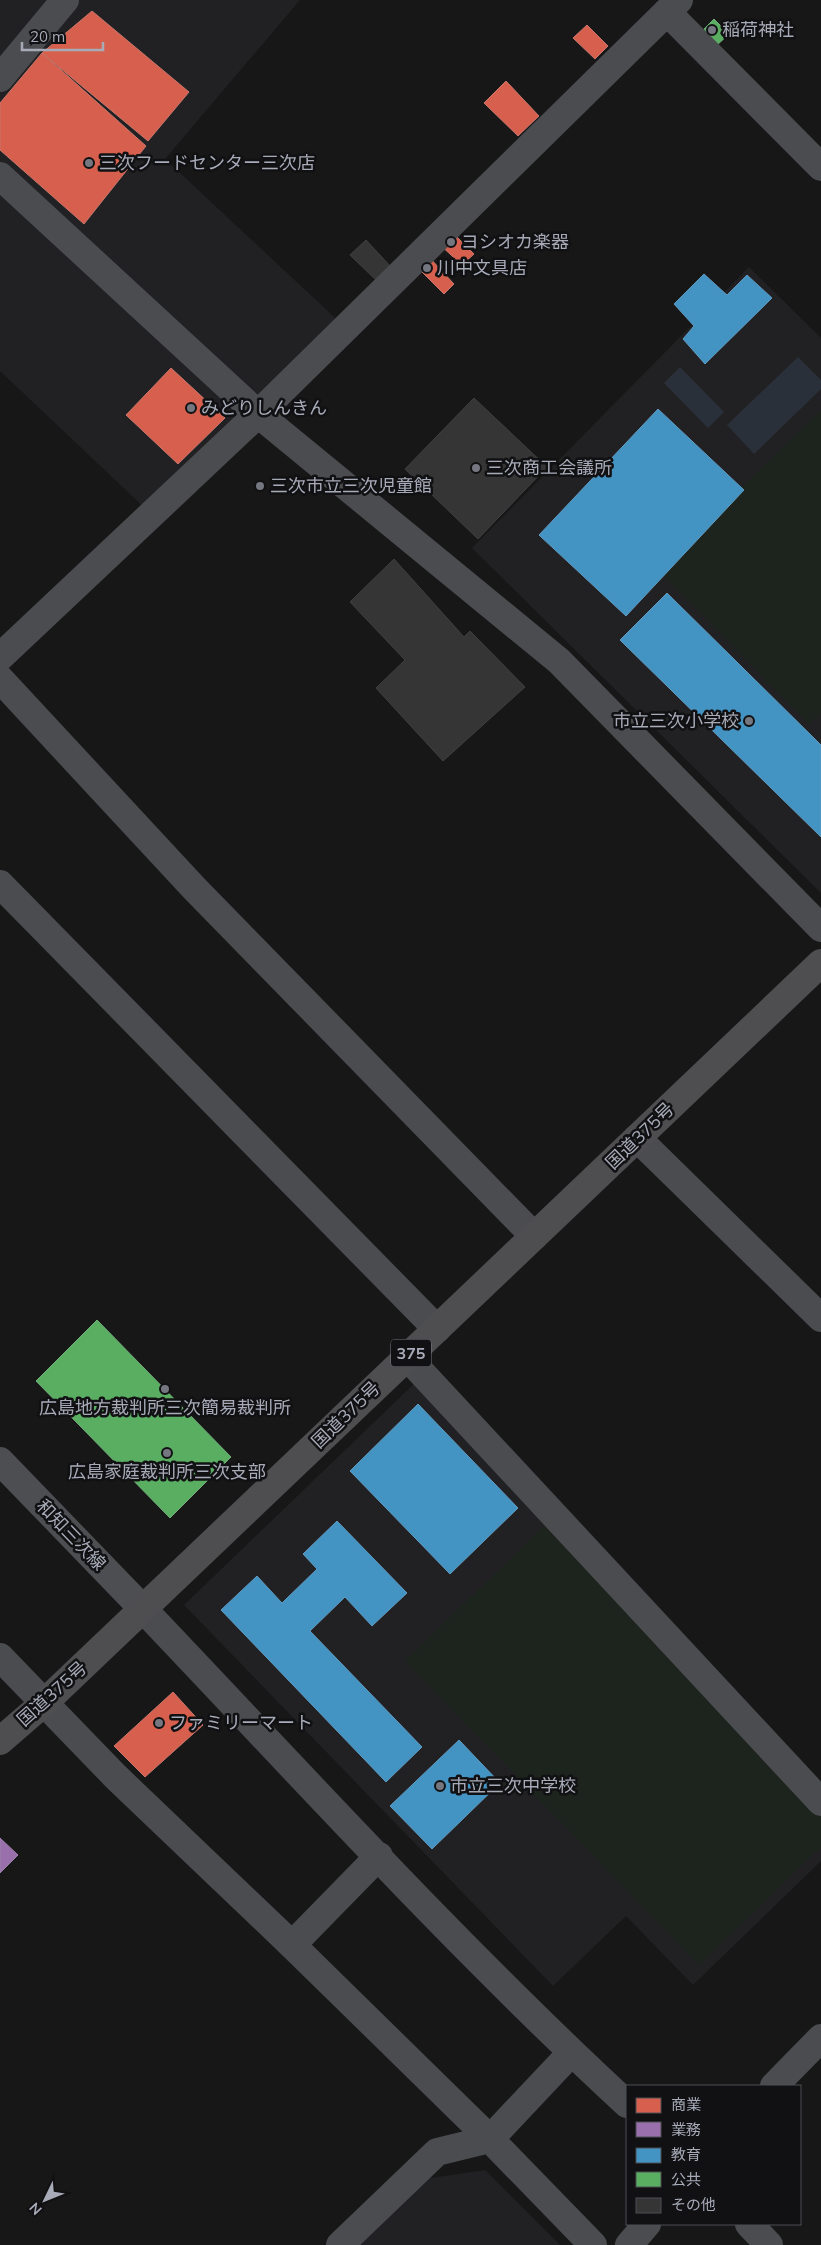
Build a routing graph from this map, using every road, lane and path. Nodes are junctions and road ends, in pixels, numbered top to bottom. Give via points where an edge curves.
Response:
1 (65, 0) edge
2 (673, 6) edge
3 (0, 78) edge
4 (821, 167) edge
5 (0, 176) edge
6 (258, 414) junction
7 (0, 657) edge
8 (0, 679) edge
9 (0, 884) edge
10 (821, 928) edge
11 (821, 963) edge
12 (637, 1138) junction
13 (534, 1236) junction
14 (821, 1318) edge
15 (437, 1329) junction
16 (407, 1357) junction
17 (0, 1461) edge
18 (142, 1609) junction
19 (0, 1657) edge
20 (45, 1702) junction
21 (0, 1740) edge
22 (821, 1802) edge
23 (379, 1856) junction
24 (292, 1944) junction
25 (821, 2038) edge
26 (571, 2053) junction
27 (775, 2085) edge
28 (626, 2103) edge
29 (490, 2139) junction
30 (646, 2225) edge
31 (750, 2225) edge
32 (340, 2245) edge
33 (593, 2245) edge
34 (629, 2245) edge
35 (769, 2245) edge

1 - 3 street
2 - 4 street
2 - 6 street
5 - 6 street
6 - 7 street
6 - 10 street via 559,661
8 - 13 street via 194,888
9 - 15 street
11 - 12 highway, 国道375号 / 375
12 - 13 highway, 国道375号 / 375
12 - 14 street
13 - 15 highway, 国道375号 / 375
15 - 16 highway, 国道375号 / 375
16 - 18 highway, 国道375号 / 375
16 - 22 street
17 - 18 main road, 和知三次線
18 - 20 highway, 国道375号 / 375
18 - 23 street
19 - 20 street
20 - 21 highway, 国道375号 / 375
20 - 24 street via 115,1776
23 - 24 street
23 - 26 street
24 - 29 street
25 - 27 street
26 - 28 street
26 - 29 street
29 - 32 street via 437,2152
29 - 33 street
30 - 34 street
31 - 35 street

